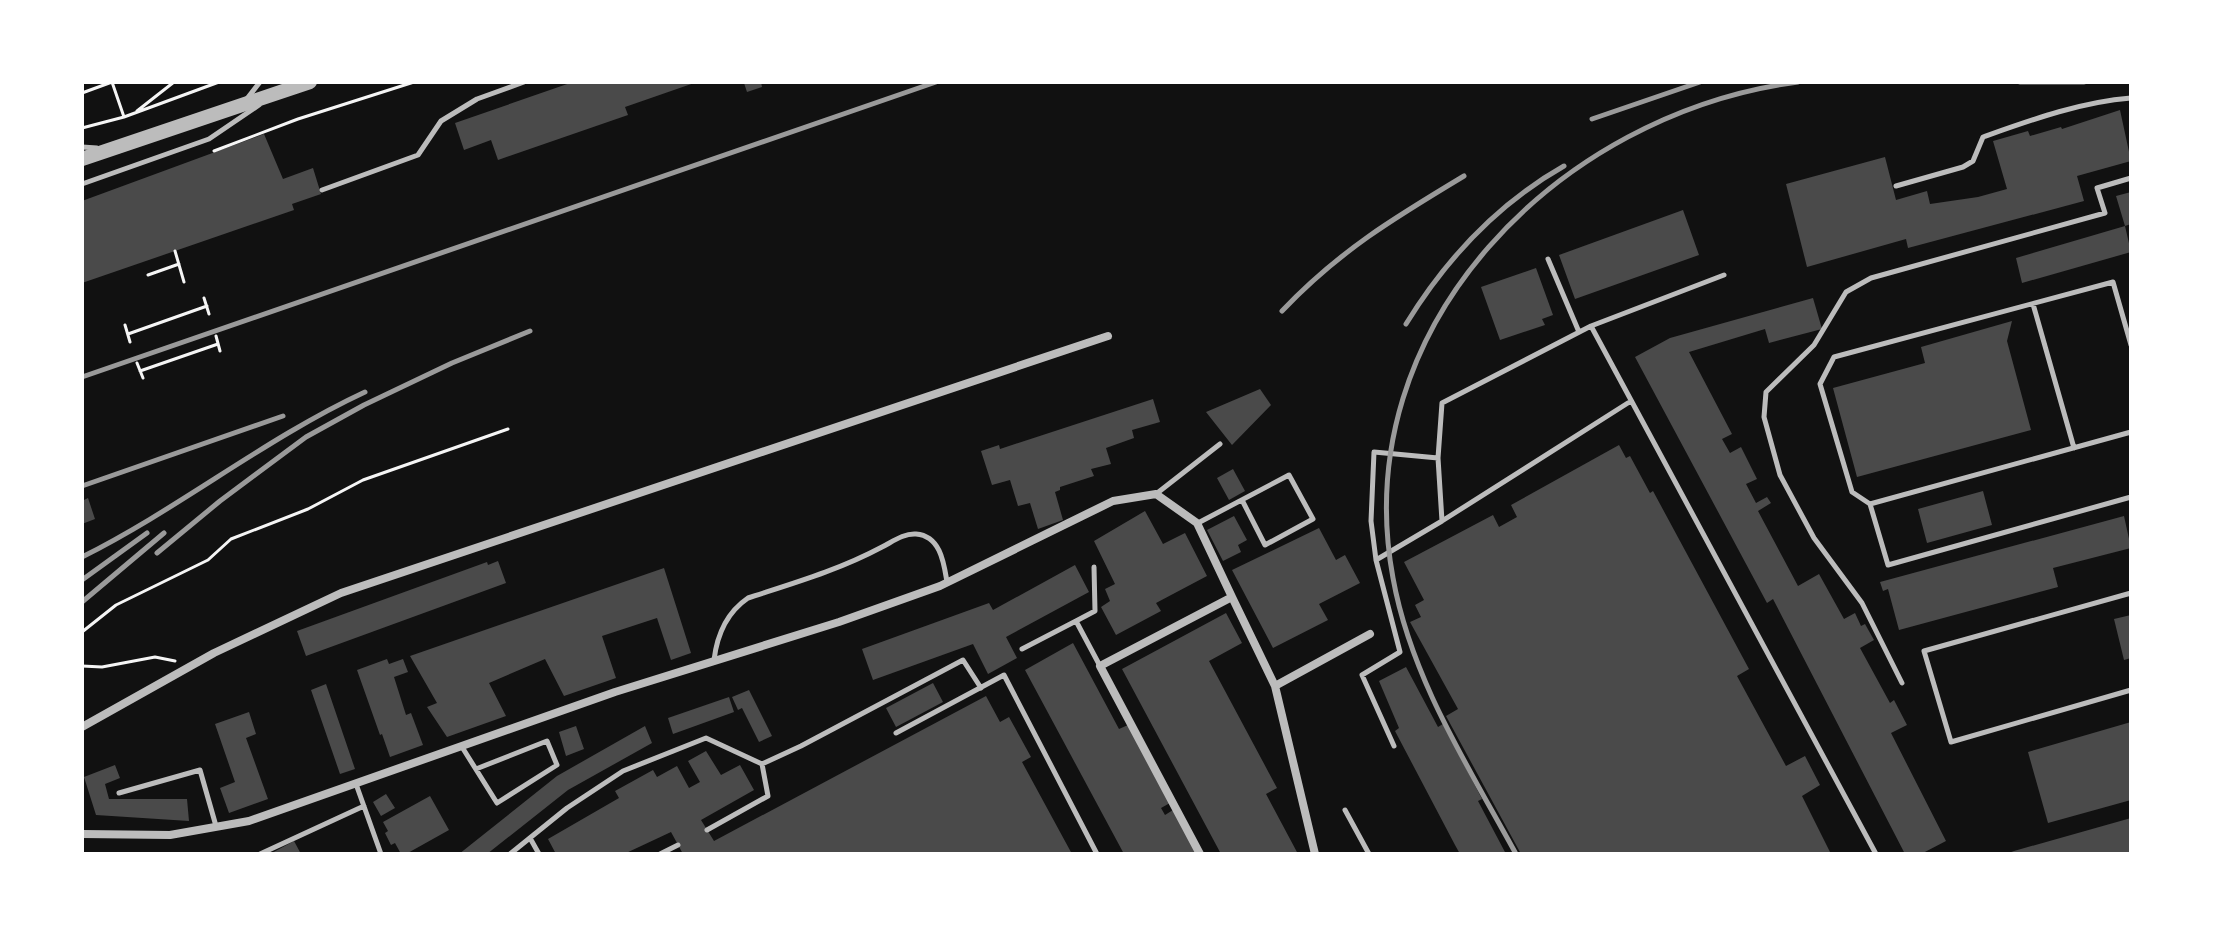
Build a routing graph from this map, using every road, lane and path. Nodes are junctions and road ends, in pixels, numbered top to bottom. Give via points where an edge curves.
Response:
1 (174, 82) edge
2 (219, 82) edge
3 (260, 82) edge
4 (310, 82) edge
5 (414, 82) edge
6 (524, 82) edge
7 (82, 93) edge
8 (276, 93) junction
9 (2131, 98) edge
10 (241, 105) junction
11 (134, 113) junction
12 (124, 117) junction
13 (82, 128) edge
14 (262, 133) dead end
15 (82, 147) edge
16 (110, 149) junction
17 (82, 159) edge
18 (2131, 178) edge
19 (82, 184) edge
20 (1896, 186) dead end
21 (322, 190) dead end
22 (175, 251) dead end
23 (1548, 259) dead end
24 (179, 264) junction
25 (148, 275) dead end
26 (1724, 275) dead end
27 (184, 282) dead end
28 (204, 298) dead end
29 (2033, 304) junction
30 (207, 306) junction
31 (209, 314) dead end
32 (125, 325) dead end
33 (1591, 326) junction
34 (1579, 332) junction
35 (128, 334) junction
36 (216, 336) dead end
37 (1108, 336) dead end
38 (130, 342) dead end
39 (218, 344) junction
40 (2131, 345) edge
41 (220, 351) dead end
42 (137, 363) dead end
43 (140, 371) junction
44 (143, 378) dead end
45 (1631, 401) junction
46 (508, 429) dead end
47 (2131, 432) edge
48 (1220, 444) dead end
49 (2074, 448) junction
50 (1438, 458) junction
51 (1156, 494) junction
52 (2131, 497) edge
53 (1242, 500) junction
54 (1870, 504) junction
55 (1442, 521) junction
56 (1197, 523) junction
57 (1376, 560) junction
58 (1094, 567) dead end
59 (947, 582) junction
60 (2131, 593) edge
61 (1232, 597) junction
62 (1076, 621) junction
63 (82, 632) edge
64 (1370, 634) dead end
65 (1022, 649) dead end
66 (714, 661) junction
67 (194, 664) junction
68 (82, 666) edge
69 (1100, 666) junction
70 (1902, 683) dead end
71 (1275, 686) junction
72 (981, 688) junction
73 (2131, 690) edge
74 (82, 727) edge
75 (896, 733) dead end
76 (461, 746) junction
77 (1394, 746) dead end
78 (762, 764) junction
79 (476, 769) junction
80 (356, 784) junction
81 (119, 793) dead end
82 (364, 806) junction
83 (1345, 810) dead end
84 (217, 827) junction
85 (707, 830) dead end
86 (82, 834) edge
87 (530, 838) junction
88 (678, 845) dead end
89 (260, 854) edge
90 (381, 854) edge
91 (510, 854) edge
92 (539, 854) edge
93 (660, 854) edge
94 (1097, 854) edge
95 (1200, 854) edge
96 (1315, 854) edge
97 (1369, 854) edge
98 (1876, 854) edge

1 - 11 path
2 - 11 path
3 - 10 lane
4 - 8 street
5 - 14 path
6 - 21 lane via 477,99 441,121 418,155
7 - 12 path via 112,82
8 - 10 street
8 - 19 lane via 209,139
9 - 20 lane via 2102,100 1983,137 1973,161 1963,167
10 - 16 street
11 - 12 path
12 - 13 path
15 - 16 lane
16 - 17 street
18 - 70 lane via 2097,188 2105,213 1871,278 1846,292 1814,345 1766,392 1764,417 1780,475 1814,538 1862,603
22 - 24 path
23 - 34 lane
24 - 25 path
24 - 27 path
26 - 33 lane
28 - 30 path
29 - 40 lane via 2113,282
29 - 49 lane
29 - 54 lane via 1834,357 1820,384 1852,492
30 - 31 path
30 - 35 path
32 - 35 path
33 - 34 lane
33 - 45 lane
34 - 50 lane via 1442,403
35 - 38 path
36 - 39 path
37 - 67 street via 341,593
39 - 41 path
39 - 43 path
42 - 43 path
43 - 44 path
45 - 55 lane
45 - 98 lane
46 - 63 path via 363,480 308,509 231,539 208,560 116,605
47 - 49 lane
48 - 51 lane
49 - 54 lane
50 - 55 lane
50 - 57 lane via 1374,452 1371,521
51 - 56 street
51 - 59 street via 1113,501
52 - 54 lane via 1888,565
53 - 53 lane via 1289,475 1313,519 1265,545
53 - 56 lane
55 - 57 lane
56 - 61 street
57 - 77 lane via 1400,652 1362,675
58 - 62 lane via 1095,611
59 - 66 street
59 - 66 lane via 940,550 917,534 901,537 851,563 748,598 727,619
60 - 73 lane via 1924,651 1951,742
61 - 69 street
61 - 71 street
62 - 65 lane
62 - 69 lane
64 - 71 street
66 - 76 street
67 - 68 path via 155,657
67 - 74 street
69 - 95 street
71 - 96 street
72 - 75 lane
72 - 78 lane via 963,660
72 - 94 lane via 1004,675
76 - 79 lane
76 - 80 street
78 - 85 lane via 768,796
78 - 87 lane via 706,738 623,771
79 - 79 lane via 497,803 557,765 547,741
80 - 82 lane
80 - 84 street
81 - 84 lane via 200,770
82 - 89 lane
82 - 90 lane
83 - 97 lane
84 - 86 street via 170,835
87 - 91 lane
87 - 92 lane
88 - 93 lane

